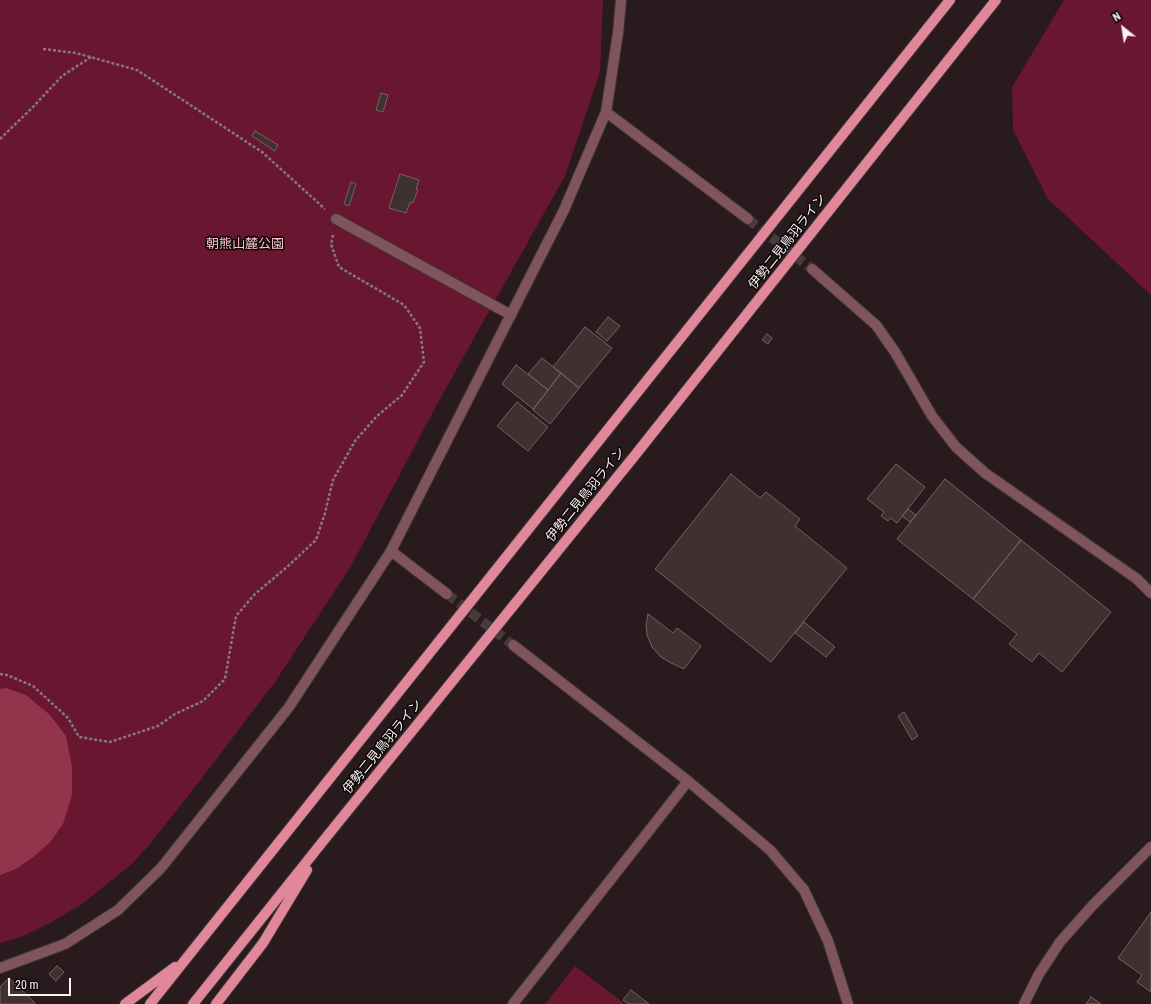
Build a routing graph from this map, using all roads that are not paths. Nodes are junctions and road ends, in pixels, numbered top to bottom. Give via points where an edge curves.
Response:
1 (621, 0) edge
2 (950, 0) edge
3 (996, 0) edge
4 (606, 112) junction
5 (336, 219) road end
6 (748, 219) tunnel mouth
7 (812, 269) tunnel mouth
8 (511, 315) junction
9 (391, 550) junction
10 (447, 594) tunnel mouth
11 (1151, 594) edge
12 (513, 645) tunnel mouth
13 (688, 781) junction
14 (328, 835) junction
15 (1151, 847) edge
16 (186, 959) junction
17 (0, 968) edge
18 (125, 1004) edge
19 (150, 1004) edge
20 (193, 1004) edge
21 (216, 1004) edge
22 (513, 1004) edge
23 (848, 1004) edge
24 (1024, 1004) edge

1 - 4 street
2 - 16 main road, 伊勢二見鳥羽ライン
3 - 14 main road, 伊勢二見鳥羽ライン via 636,454
4 - 6 street
4 - 8 street via 564,210
5 - 8 street
7 - 11 street via 876,325 896,352 932,416 956,447 986,473 1137,579
8 - 9 street
9 - 10 street
9 - 17 street via 289,706 161,868 118,910 65,944
12 - 13 street
13 - 22 street
13 - 23 street via 770,850 804,890 828,941
14 - 20 main road, 伊勢二見鳥羽ライン
14 - 21 main road via 263,943
15 - 24 street via 1060,942 1039,974
16 - 18 main road
16 - 19 main road, 伊勢二見鳥羽ライン

